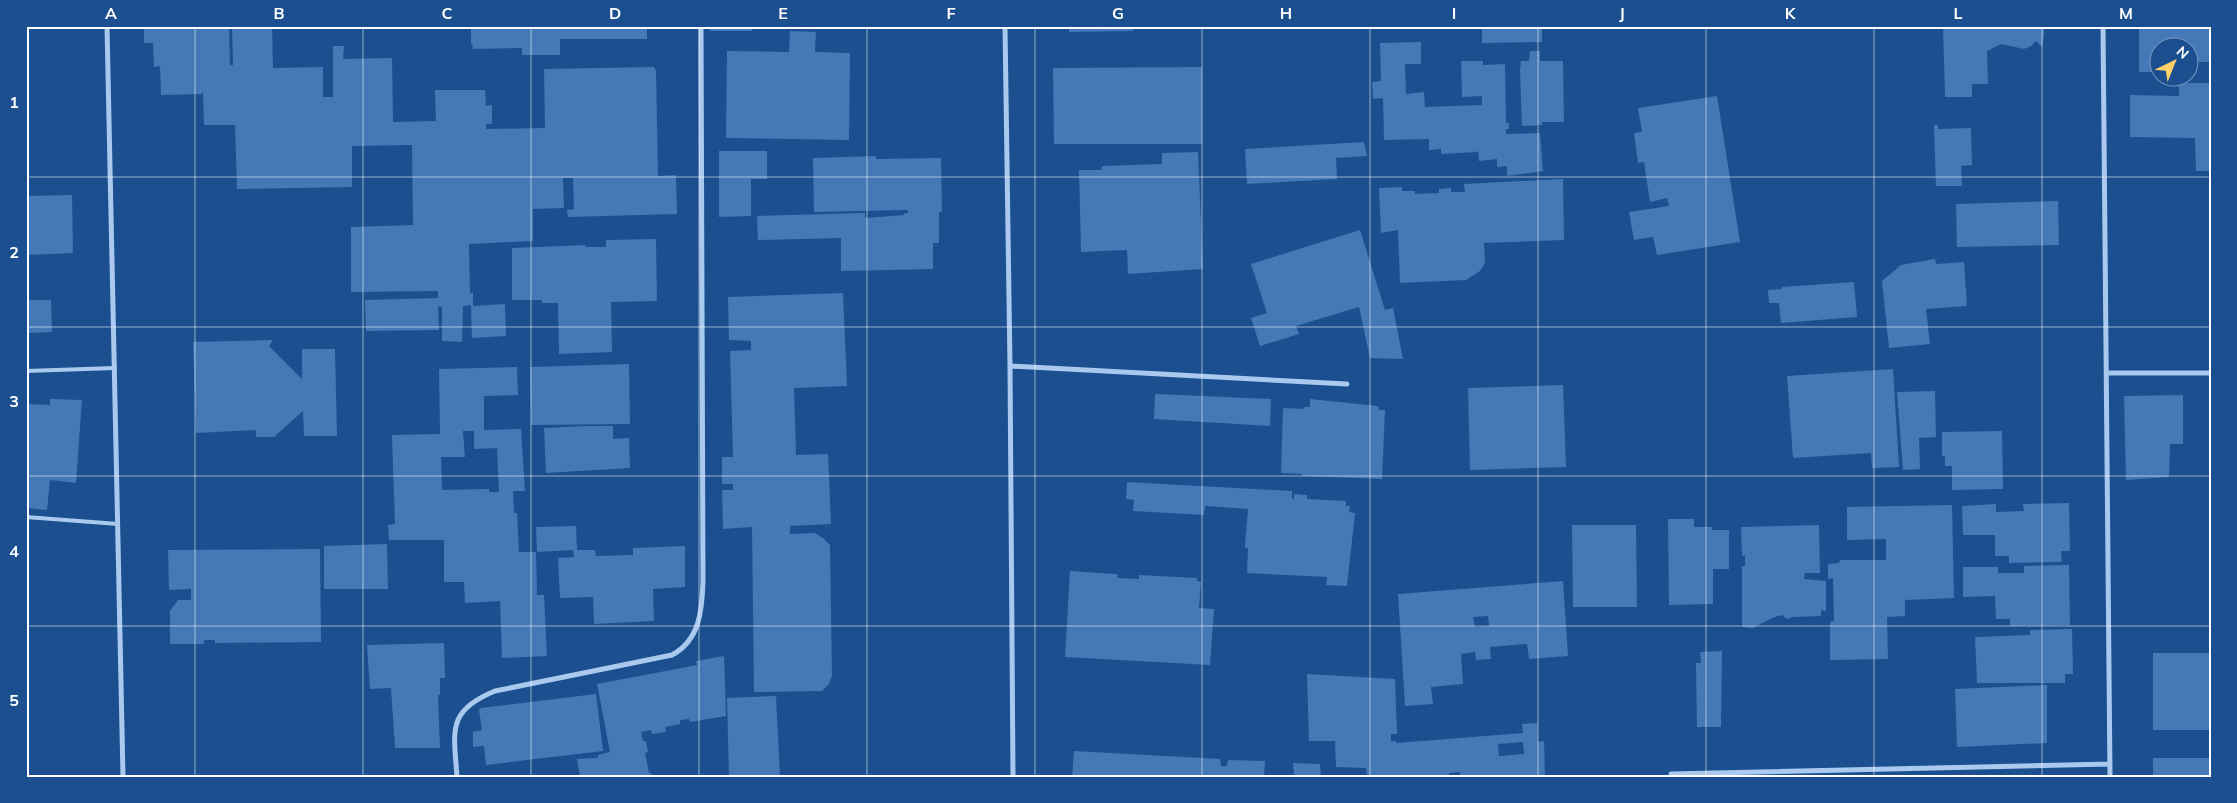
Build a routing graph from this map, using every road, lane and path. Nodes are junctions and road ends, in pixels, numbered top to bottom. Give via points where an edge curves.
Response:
1 (108, 26) edge
2 (701, 26) edge
3 (1005, 26) edge
4 (2103, 26) edge
5 (1010, 366) junction
6 (115, 368) junction
7 (26, 371) edge
8 (2108, 373) junction
9 (2211, 373) edge
10 (1347, 384) dead end
11 (26, 517) edge
12 (118, 524) junction
13 (2110, 764) junction
14 (1671, 774) dead end
15 (123, 777) edge
16 (457, 777) edge
17 (1013, 777) edge
18 (2110, 777) edge

1 - 6 street
2 - 16 street via 703,582 698,625 687,644 672,655 495,691 473,701 461,712 454,733
3 - 5 street
4 - 8 street
5 - 10 street
5 - 17 street
6 - 7 lane
6 - 12 street
8 - 9 street
8 - 13 street
11 - 12 lane
12 - 15 street
13 - 14 street
13 - 18 street

